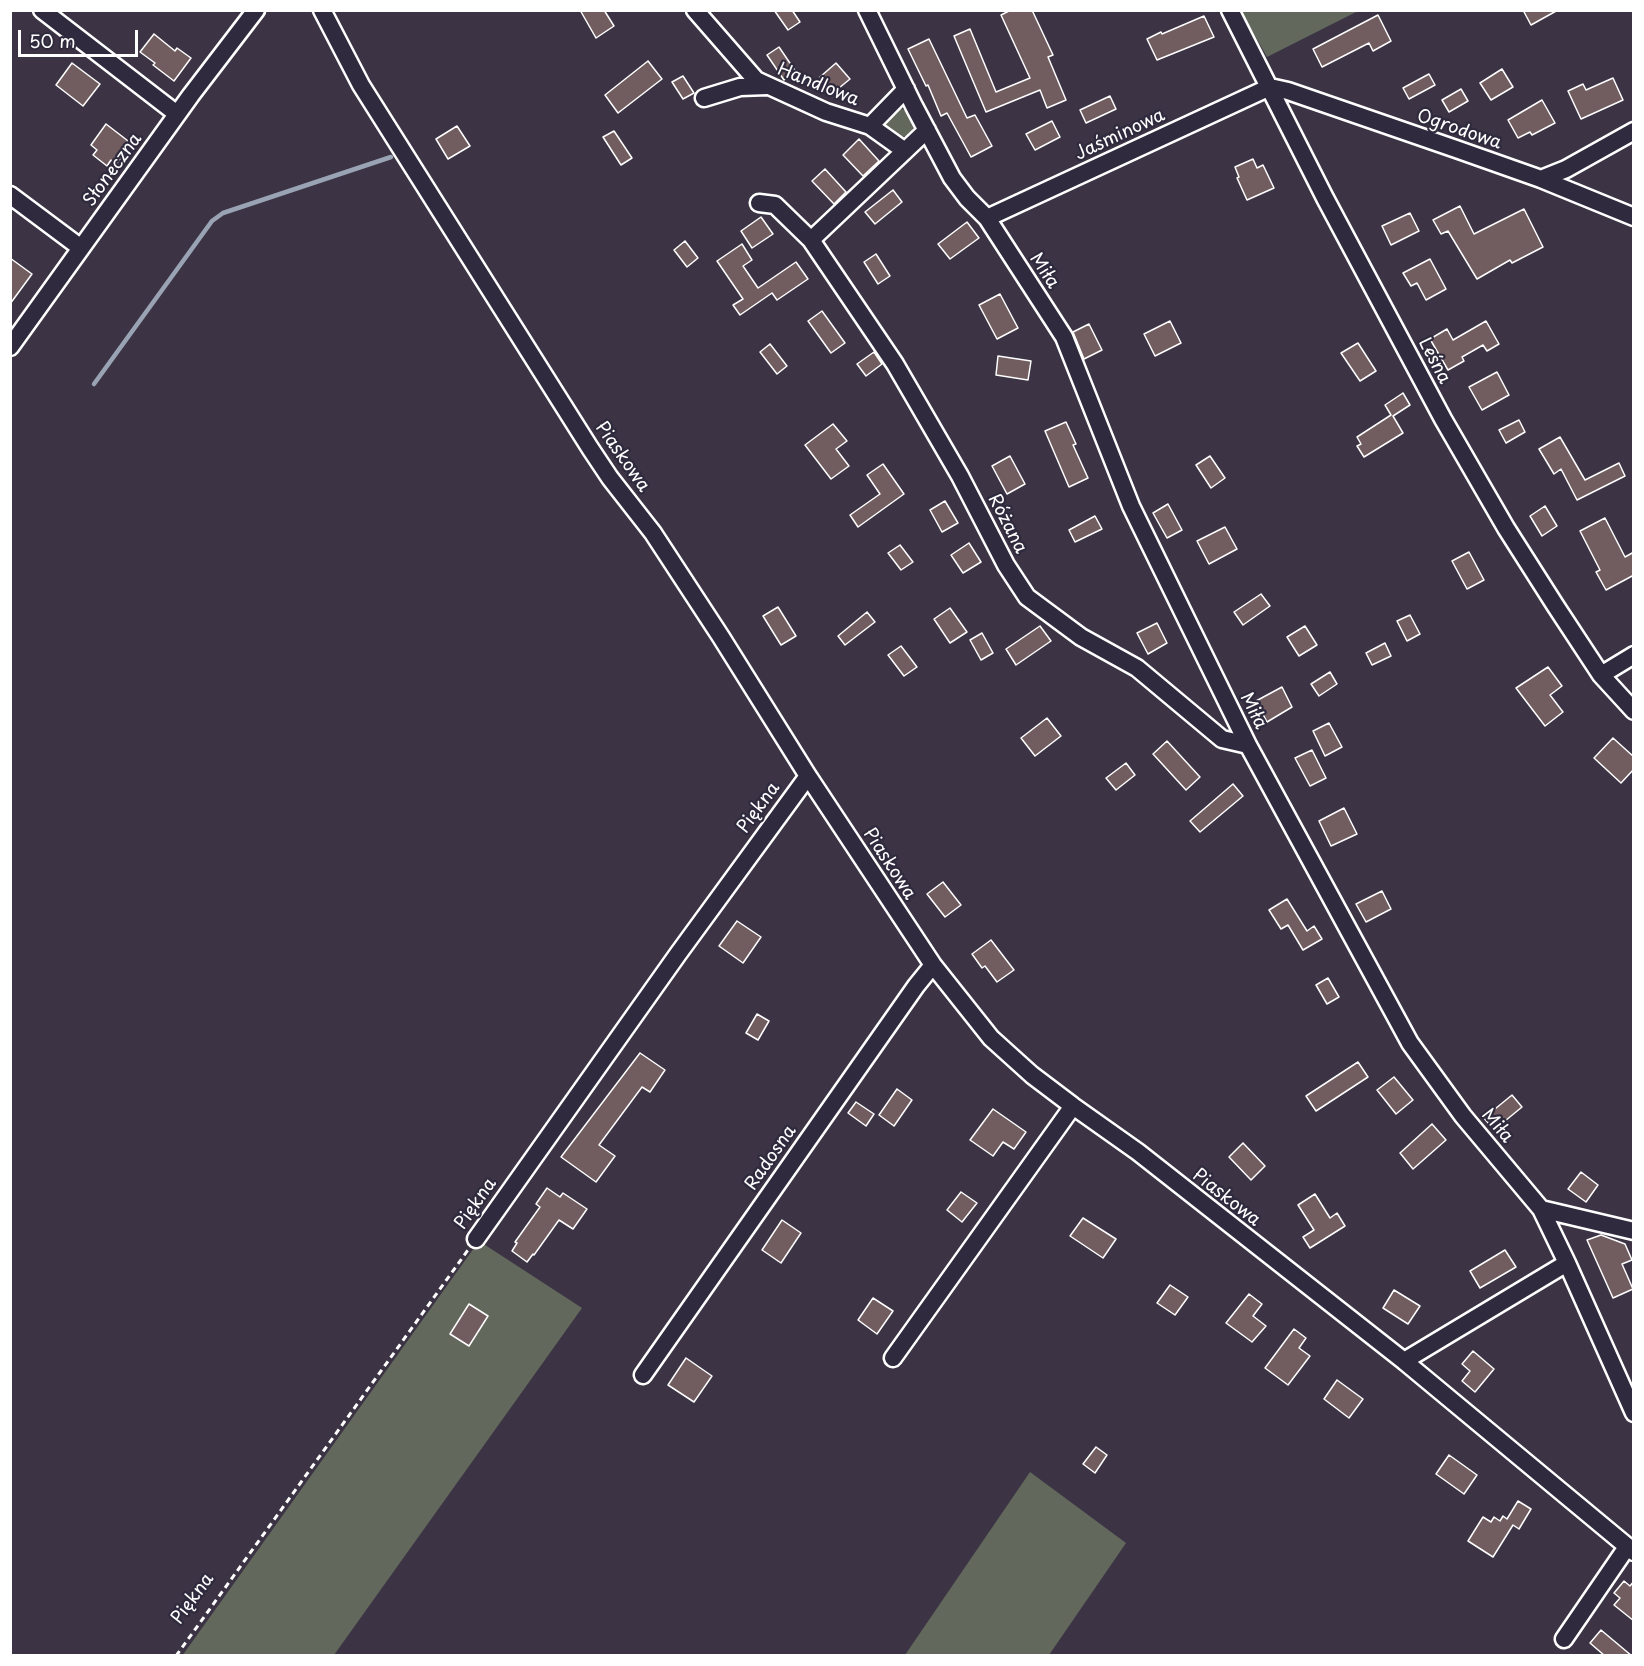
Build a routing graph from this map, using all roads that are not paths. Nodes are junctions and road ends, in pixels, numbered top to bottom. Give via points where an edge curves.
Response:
1 (42, 10) edge
2 (256, 10) edge
3 (322, 10) edge
4 (695, 10) edge
5 (867, 10) edge
6 (1230, 10) edge
7 (767, 86) junction
8 (1270, 87) junction
9 (906, 89) junction
10 (704, 98) dead end
11 (177, 114) junction
12 (870, 126) junction
13 (927, 130) junction
14 (1634, 131) edge
15 (905, 152) junction
16 (1541, 179) junction
17 (10, 195) edge
18 (759, 203) dead end
19 (1634, 217) edge
20 (987, 218) junction
21 (811, 240) junction
22 (81, 248) junction
23 (10, 347) edge
24 (1634, 655) edge
25 (1601, 675) junction
26 (1634, 711) edge
27 (1248, 745) junction
28 (808, 776) junction
29 (933, 965) junction
30 (1073, 1106) junction
31 (1541, 1209) junction
32 (1634, 1231) edge
33 (476, 1239) road end
34 (1567, 1263) junction
35 (893, 1358) dead end
36 (1404, 1361) junction
37 (643, 1375) dead end
38 (1634, 1413) edge
39 (1630, 1550) edge
40 (1564, 1639) dead end

1 - 11 street
2 - 11 street, Słoneczna
3 - 28 street, Piaskowa via 361,85 577,428 653,533
4 - 7 street, Handlowa via 756,80
5 - 9 street, Miła
6 - 8 street, Leśna
7 - 10 street via 740,87
7 - 12 street, Handlowa
8 - 16 street, Ogrodowa
8 - 20 street, Jaśminowa
8 - 25 street, Leśna via 1443,419 1506,528
9 - 12 street, Handlowa
9 - 13 street, Miła
11 - 22 street, Słoneczna
12 - 15 street
13 - 15 street
13 - 20 street, Miła via 952,178
14 - 16 street
15 - 21 street
16 - 19 street, Ogrodowa
17 - 22 street
18 - 21 street, Różana via 775,205
20 - 27 street, Miła via 1064,337 1131,506
21 - 27 street, Różana via 895,364 1027,597 1081,637 1137,668 1222,739
22 - 23 street, Słoneczna
24 - 25 street
25 - 26 street, Leśna
27 - 31 street, Miła via 1410,1043 1463,1116
28 - 29 street, Piaskowa
28 - 33 street, Piękna
29 - 30 street, Piaskowa via 991,1038
29 - 37 street, Radosna
30 - 35 street
30 - 36 street, Piaskowa via 1138,1152
31 - 32 street
31 - 34 street, Miła
34 - 36 street
34 - 38 street, Miła
36 - 39 street, Piaskowa
39 - 40 street

